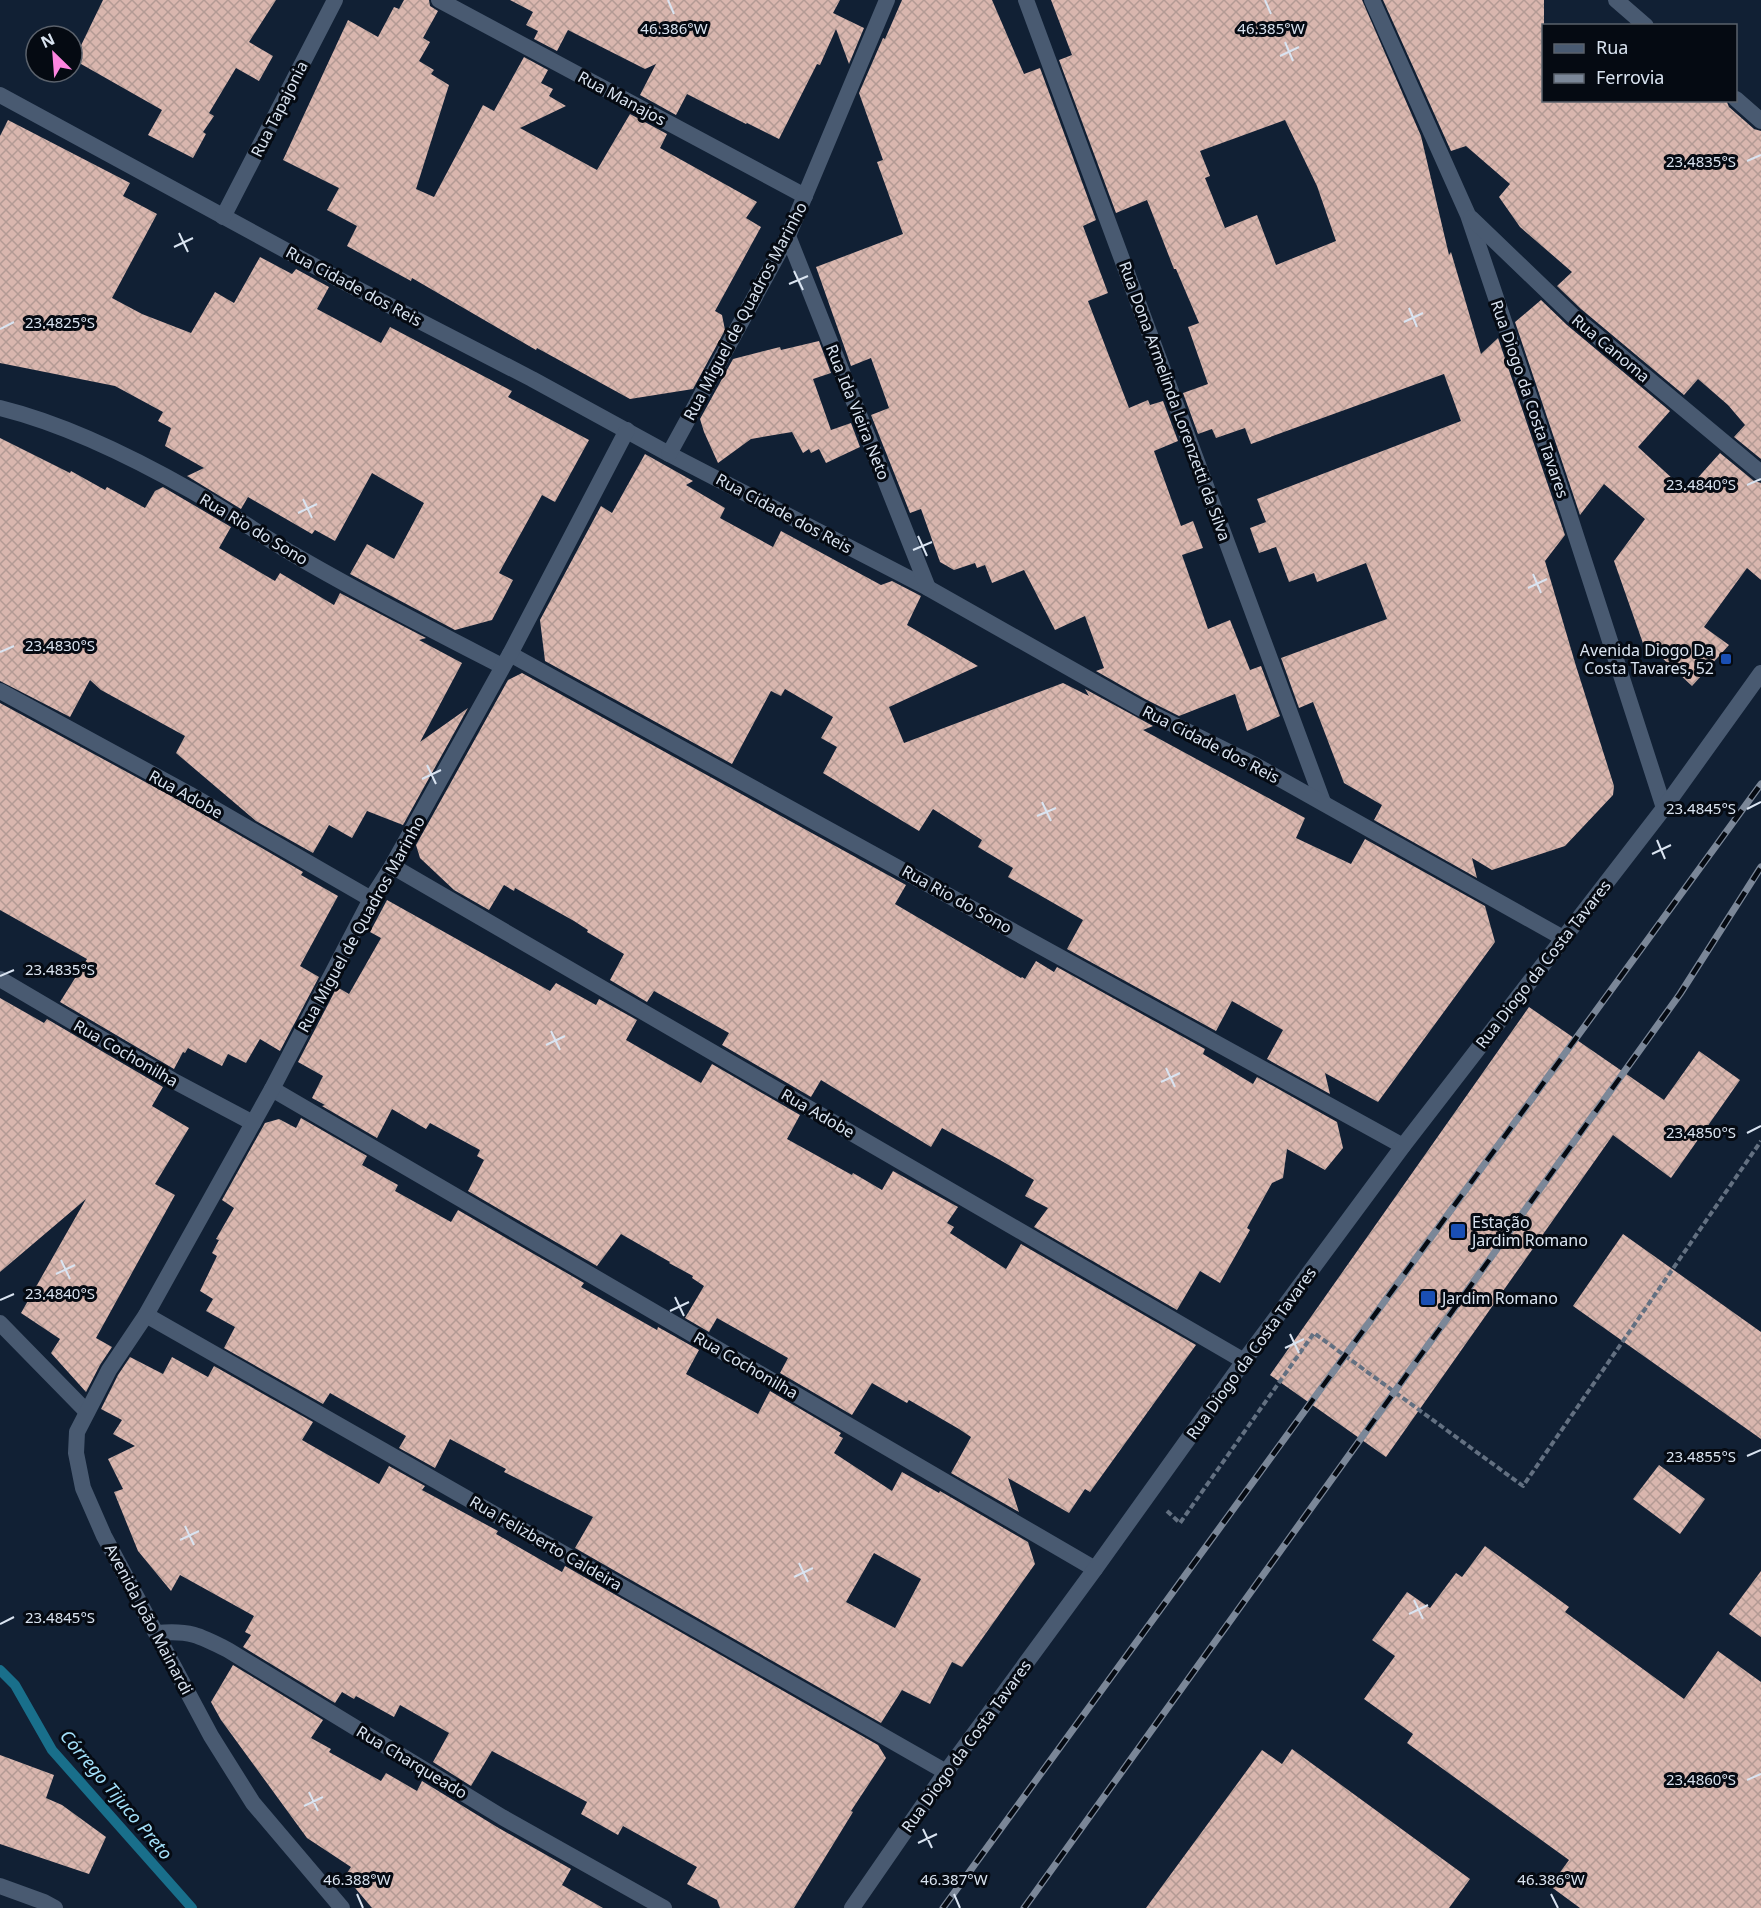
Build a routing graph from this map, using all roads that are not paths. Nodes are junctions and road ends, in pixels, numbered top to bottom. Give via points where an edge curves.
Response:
1 (335, 0) edge
2 (439, 0) edge
3 (887, 0) edge
4 (1026, 0) edge
5 (1372, 0) edge
6 (1616, 0) edge
7 (1645, 24) edge
8 (0, 95) edge
9 (1737, 100) edge
10 (1761, 121) edge
11 (806, 196) junction
12 (1468, 215) junction
13 (223, 217) junction
14 (788, 236) junction
15 (0, 408) edge
16 (627, 430) junction
17 (669, 454) junction
18 (1761, 473) edge
19 (928, 588) junction
20 (506, 660) junction
21 (1761, 673) edge
22 (0, 691) edge
23 (1323, 802) junction
24 (1664, 808) junction
25 (392, 866) junction
26 (371, 899) junction
27 (1563, 938) junction
28 (0, 979) edge
29 (272, 1089) junction
30 (253, 1123) junction
31 (1404, 1146) junction
32 (146, 1315) junction
33 (0, 1323) edge
34 (1244, 1361) junction
35 (87, 1412) junction
36 (1095, 1569) junction
37 (156, 1633) junction
38 (946, 1772) junction
39 (0, 1886) edge
40 (55, 1908) edge
41 (342, 1908) edge
42 (664, 1908) edge
43 (852, 1908) edge

1 - 13 street, Rua Tapajonia
2 - 11 street, Rua Manajos
3 - 11 street, Rua Miguel de Quadros Marinho
4 - 23 street, Rua Dona Armelinda Lorenzetti da Silva
5 - 12 street, Rua Diogo da Costa Tavares
6 - 7 street
8 - 13 street, Rua Cidade dos Reis
9 - 10 street
11 - 14 street, Rua Miguel de Quadros Marinho
12 - 18 street, Rua Canoma via 1574,317
12 - 24 street, Rua Diogo da Costa Tavares
13 - 16 street, Rua Cidade dos Reis
14 - 17 street, Rua Miguel de Quadros Marinho
14 - 19 street, Rua Ida Vieira Neto
15 - 20 street, Rua Rio do Sono via 30,415 93,441 182,486 389,608
16 - 17 street, Rua Cidade dos Reis
16 - 20 street, Rua Miguel de Quadros Marinho
17 - 19 street, Rua Cidade dos Reis
19 - 23 street, Rua Cidade dos Reis via 1140,708
20 - 25 street, Rua Miguel de Quadros Marinho
20 - 31 street, Rua Rio do Sono
21 - 24 street, Rua Diogo da Costa Tavares
22 - 26 street, Rua Adobe
23 - 27 street, Rua Cidade dos Reis
24 - 27 street, Rua Diogo da Costa Tavares
25 - 26 street, Rua Miguel de Quadros Marinho
25 - 34 street, Rua Adobe
26 - 29 street, Rua Miguel de Quadros Marinho
27 - 31 street, Rua Diogo da Costa Tavares
28 - 30 street, Rua Cochonilha
29 - 30 street, Rua Miguel de Quadros Marinho
29 - 36 street, Rua Cochonilha
30 - 32 street, Rua Miguel de Quadros Marinho
31 - 34 street, Rua Diogo da Costa Tavares
32 - 35 street, Rua Miguel de Quadros Marinho via 109,1370
32 - 38 street, Rua Felizberto Caldeira
33 - 35 street
34 - 36 street, Rua Diogo da Costa Tavares
35 - 37 street, Avenida João Mainardi via 77,1432 76,1453 83,1488
36 - 38 street, Rua Diogo da Costa Tavares
37 - 41 street, Avenida João Mainardi via 211,1736 253,1803
37 - 42 street, Rua Charqueado via 191,1633 228,1650 502,1817
38 - 43 street, Rua Diogo da Costa Tavares
39 - 40 street

